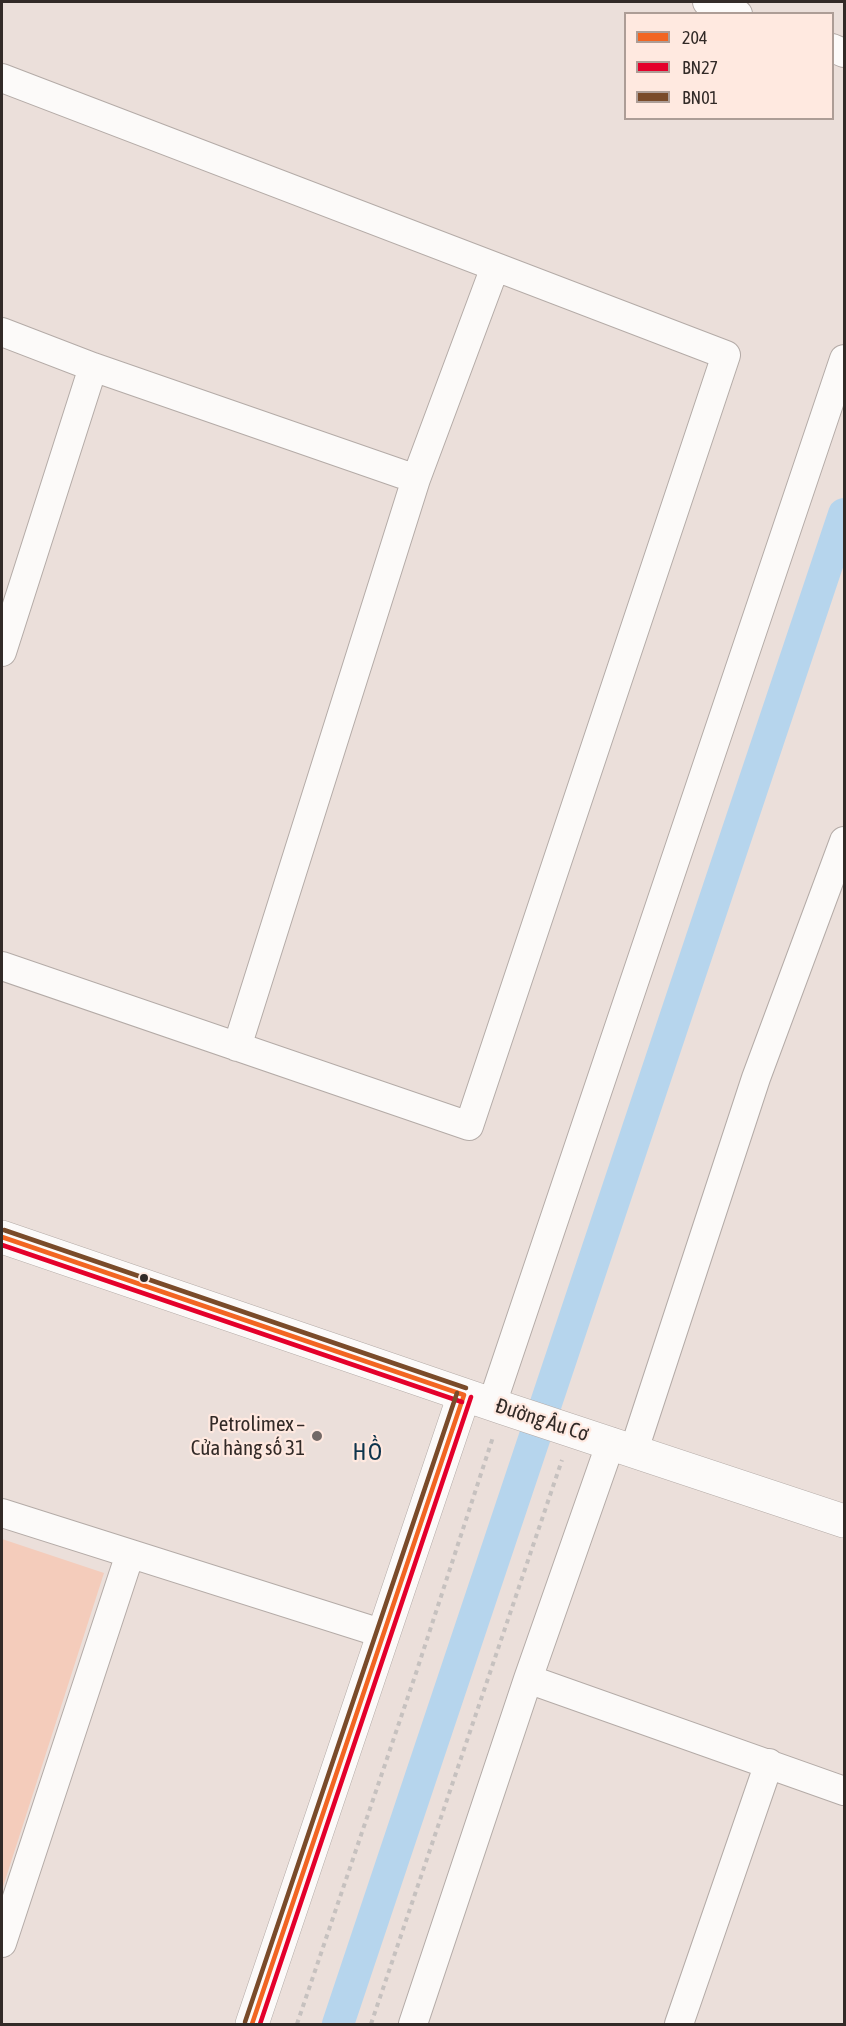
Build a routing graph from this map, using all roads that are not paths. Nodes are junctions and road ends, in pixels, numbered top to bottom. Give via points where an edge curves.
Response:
1 (707, 2) edge
2 (733, 12) edge
3 (2, 78) edge
4 (495, 267) junction
5 (2, 332) edge
6 (844, 359) edge
7 (93, 367) junction
8 (416, 479) junction
9 (2, 652) edge
10 (844, 841) edge
11 (2, 966) edge
12 (237, 1047) junction
13 (2, 1237) edge
14 (486, 1402) junction
15 (601, 1439) junction
16 (2, 1513) edge
17 (844, 1521) edge
18 (130, 1554) junction
19 (384, 1634) junction
20 (528, 1679) junction
21 (769, 1763) junction
22 (844, 1791) edge
23 (2, 1943) edge
24 (252, 2025) edge
25 (412, 2025) edge
26 (680, 2025) edge

1 - 2 street
3 - 4 street
4 - 8 street
4 - 12 street via 726,355 469,1126
5 - 7 street
6 - 14 street
7 - 8 street
7 - 9 street
8 - 12 street
10 - 15 street via 756,1078
11 - 12 street
13 - 14 main road, Đường Âu Cơ
14 - 15 main road, Đường Âu Cơ
14 - 19 main road
15 - 17 main road, Đường Âu Cơ
15 - 20 street
16 - 18 street
18 - 19 street
18 - 23 street
19 - 24 main road
20 - 21 street
20 - 25 street
21 - 22 street
21 - 26 street

